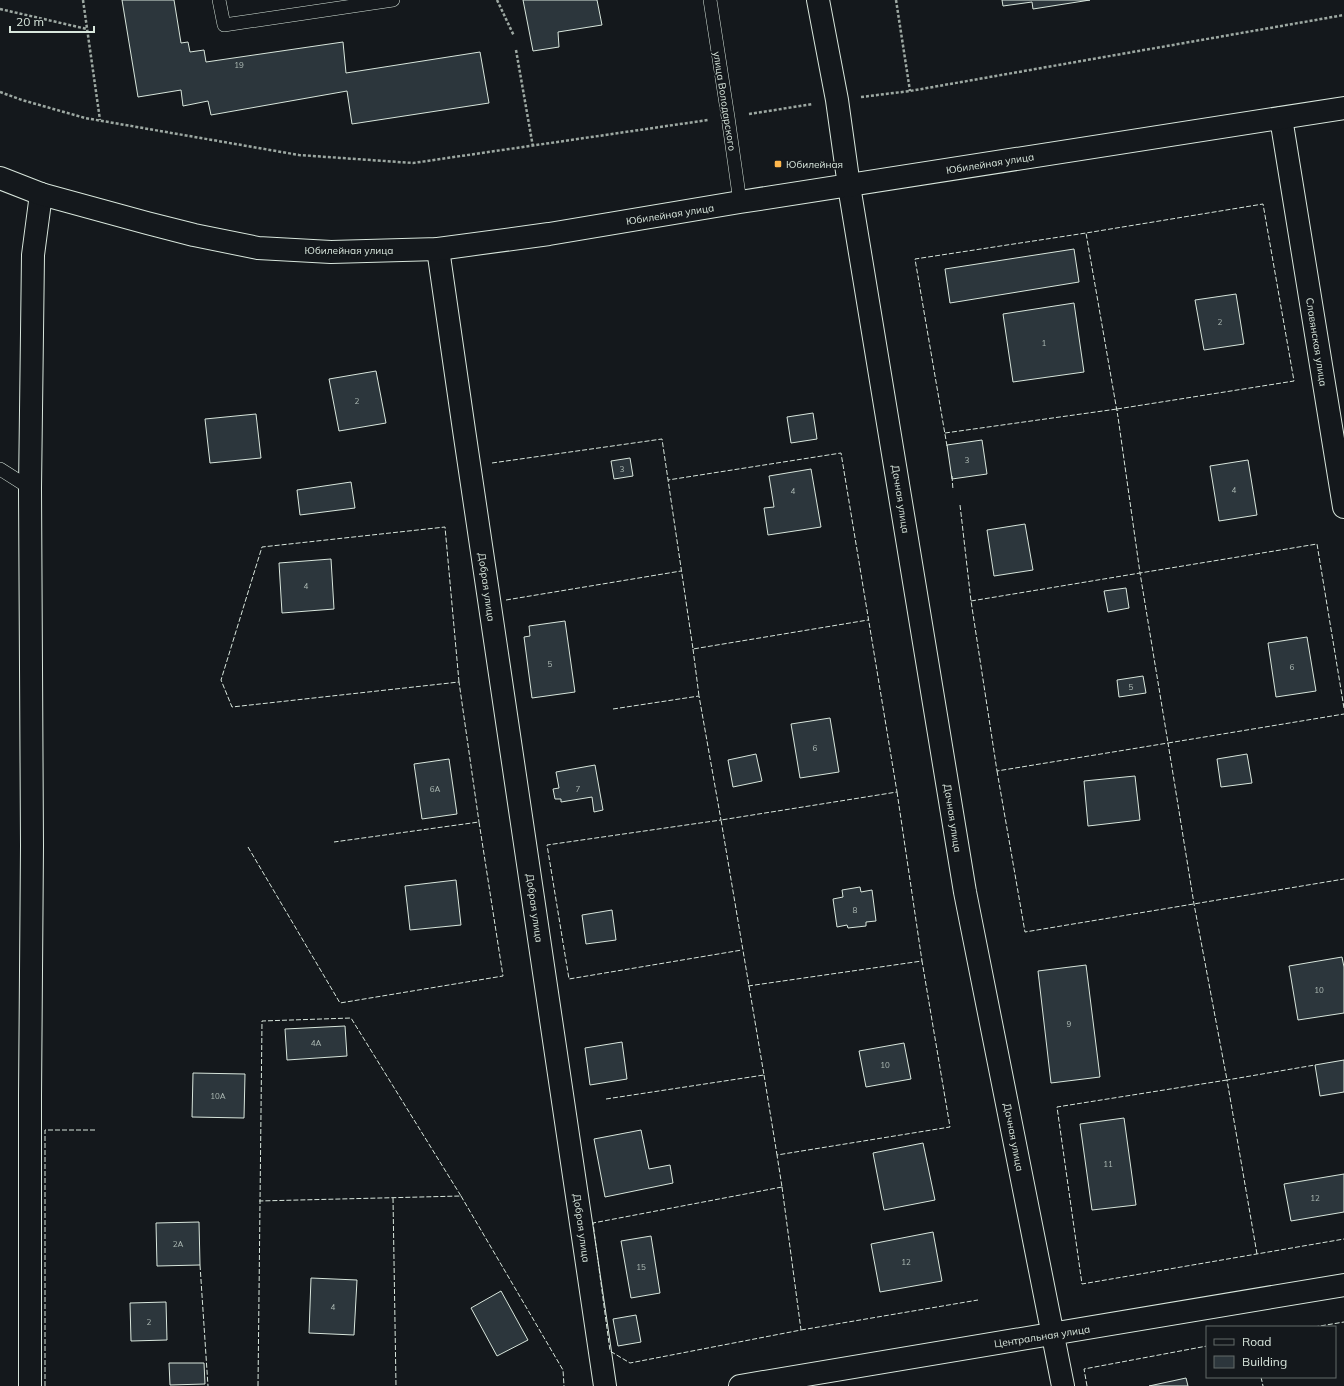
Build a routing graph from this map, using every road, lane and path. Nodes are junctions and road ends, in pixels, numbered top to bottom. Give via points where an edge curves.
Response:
1 (83, 0) edge
2 (219, 0) edge
3 (393, 0) edge
4 (497, 0) edge
5 (710, 0) edge
6 (818, 0) edge
7 (896, 0) edge
8 (0, 9) edge
9 (1344, 15) edge
10 (87, 29) junction
11 (514, 36) dead end
12 (516, 50) dead end
13 (910, 91) junction
14 (0, 92) edge
15 (837, 100) junction
16 (1344, 108) edge
17 (728, 117) junction
18 (1281, 118) junction
19 (100, 120) junction
20 (533, 147) junction
21 (0, 178) edge
22 (849, 186) junction
23 (41, 194) junction
24 (740, 202) junction
25 (438, 249) junction
26 (0, 469) edge
27 (30, 488) junction
28 (1344, 507) edge
29 (1344, 1285) edge
30 (1053, 1335) junction
31 (30, 1386) edge
32 (605, 1386) edge
33 (740, 1386) edge
34 (1063, 1386) edge

1 - 10 path
2 - 3 lane via 224,25
4 - 11 path
5 - 17 lane, улица Володарского
6 - 15 street
7 - 13 path
8 - 10 path
9 - 13 path
10 - 19 path
12 - 20 path
13 - 15 path
14 - 19 path via 85,118
15 - 17 path
15 - 22 street
16 - 18 street, Юбилейная улица
17 - 20 path
17 - 24 lane, улица Володарского
18 - 22 street, Юбилейная улица
18 - 28 street, Славянская улица
19 - 20 path via 299,156 413,163
21 - 23 street, Юбилейная улица
22 - 24 street, Юбилейная улица
22 - 30 street, Дачная улица via 965,892
23 - 25 street, Юбилейная улица via 174,230 258,248 331,252
23 - 27 street via 33,254
24 - 25 street, Юбилейная улица via 550,234
25 - 32 street, Добрая улица
26 - 27 lane
27 - 31 street
29 - 30 street, Центральная улица
30 - 33 street, Центральная улица
30 - 34 street, Дачная улица

